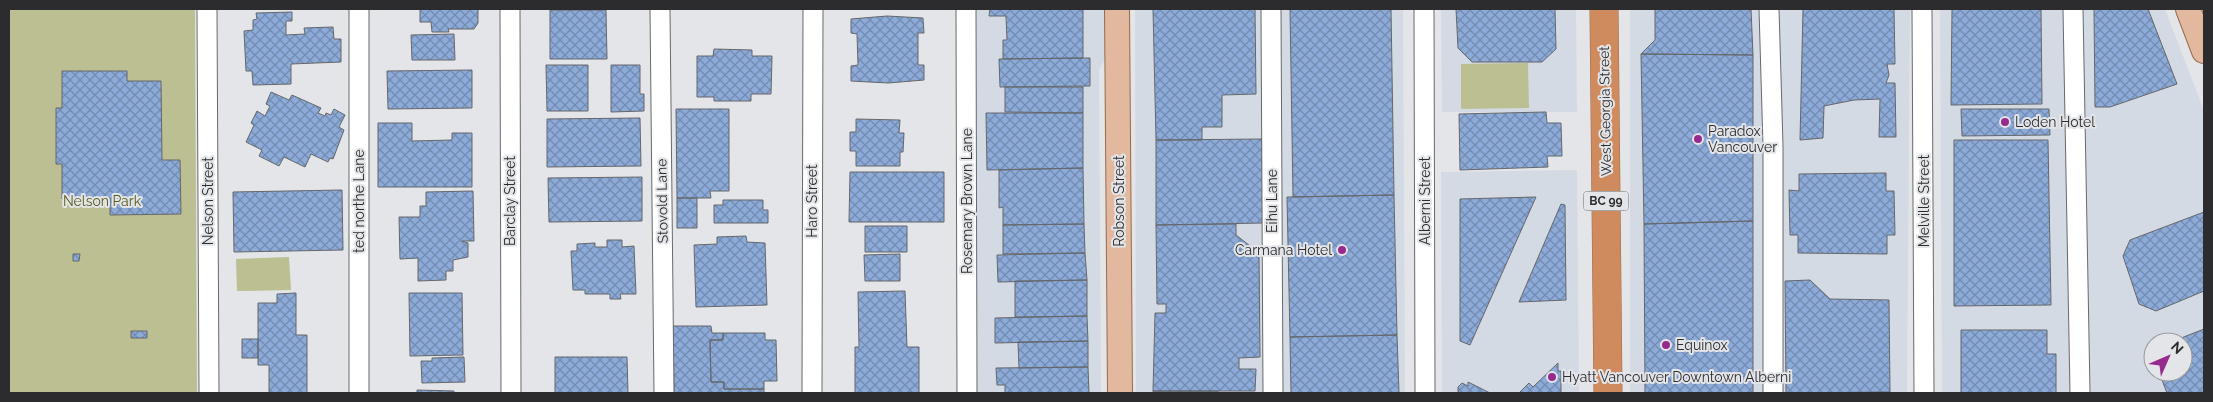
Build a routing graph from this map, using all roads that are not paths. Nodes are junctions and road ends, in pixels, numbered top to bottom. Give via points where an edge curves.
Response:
1 (207, 9) edge
2 (359, 9) edge
3 (510, 9) edge
4 (660, 9) edge
5 (813, 9) edge
6 (966, 9) edge
7 (1118, 9) edge
8 (1270, 9) edge
9 (1424, 9) edge
10 (1604, 9) edge
11 (1769, 9) edge
12 (1922, 9) edge
13 (2073, 9) edge
14 (2188, 9) edge
15 (2204, 51) edge
16 (209, 393) edge
17 (359, 393) edge
18 (511, 393) edge
19 (664, 393) edge
20 (812, 393) edge
21 (967, 393) edge
22 (1120, 393) edge
23 (1273, 393) edge
24 (1425, 393) edge
25 (1608, 393) edge
26 (1773, 393) edge
27 (1924, 393) edge
28 (2080, 393) edge

1 - 16 street, Nelson Street
2 - 17 street, ted northe Lane
3 - 18 street, Barclay Street
4 - 19 street, Stovold Lane
5 - 20 street, Haro Street
6 - 21 street, Rosemary Brown Lane
7 - 22 main road, Robson Street
8 - 23 street, Eihu Lane
9 - 24 street, Alberni Street
10 - 25 highway, West Georgia Street / BC 99
11 - 26 street via 1773,146
12 - 27 street, Melville Street
13 - 28 street
14 - 15 main road

